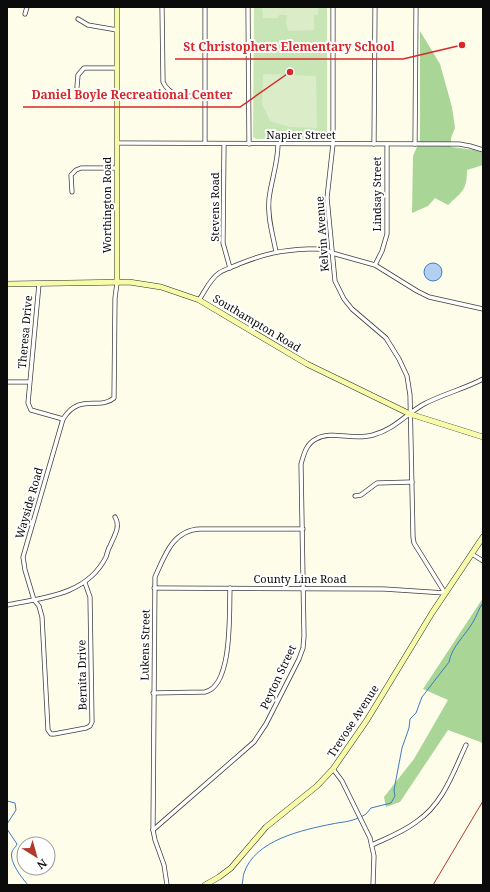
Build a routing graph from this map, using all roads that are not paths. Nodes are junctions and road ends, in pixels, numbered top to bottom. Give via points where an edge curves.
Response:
1 (27, 7) edge
2 (117, 7) edge
3 (162, 7) edge
4 (205, 7) edge
5 (248, 7) edge
6 (333, 7) edge
7 (375, 7) edge
8 (416, 7) edge
9 (25, 14) dead end
10 (78, 20) dead end
11 (117, 30) junction
12 (117, 68) junction
13 (77, 87) dead end
14 (205, 96) junction
15 (117, 143) junction
16 (205, 143) junction
17 (224, 144) junction
18 (249, 144) junction
19 (278, 144) junction
20 (333, 144) junction
21 (374, 144) junction
22 (415, 144) junction
23 (386, 145) junction
24 (483, 150) edge
25 (117, 168) junction
26 (72, 192) dead end
27 (276, 252) junction
28 (332, 253) junction
29 (375, 265) junction
30 (230, 268) junction
31 (117, 283) junction
32 (7, 284) edge
33 (39, 284) junction
34 (199, 300) junction
35 (483, 309) edge
36 (483, 379) edge
37 (7, 382) edge
38 (29, 382) junction
39 (410, 414) junction
40 (63, 419) junction
41 (483, 438) edge
42 (412, 482) junction
43 (355, 496) dead end
44 (115, 517) dead end
45 (303, 529) junction
46 (483, 538) edge
47 (472, 554) junction
48 (483, 561) edge
49 (85, 583) junction
50 (154, 588) junction
51 (230, 588) junction
52 (303, 588) junction
53 (445, 594) junction
54 (34, 600) junction
55 (7, 605) edge
56 (153, 693) junction
57 (47, 709) joint
58 (466, 745) dead end
59 (333, 769) junction
60 (153, 830) junction
61 (372, 845) junction
62 (167, 885) edge
63 (205, 885) edge
64 (373, 885) edge

1 - 9 street
2 - 11 street, Worthington Road
3 - 14 street via 163,82 167,89 175,94
4 - 14 street
5 - 18 street
6 - 20 street, Kelvin Avenue
7 - 21 street
8 - 22 street
10 - 11 street via 88,26
11 - 12 street, Worthington Road
12 - 13 street via 84,68 78,75
12 - 15 street, Worthington Road
14 - 16 street
15 - 16 street, Napier Street
15 - 25 street, Worthington Road
16 - 17 street, Napier Street
17 - 18 street, Napier Street
17 - 30 street, Stevens Road via 223,243
18 - 19 street, Napier Street
19 - 20 street, Napier Street
19 - 27 street via 269,199
20 - 21 street, Napier Street
20 - 28 street, Kelvin Avenue via 327,198
21 - 23 street, Napier Street
22 - 23 street, Napier Street
22 - 24 street, Napier Street via 459,144
23 - 29 street, Lindsay Street via 387,234
25 - 26 street via 76,170 71,175
25 - 31 street, Worthington Road
27 - 28 street via 321,249
27 - 30 street via 264,254
28 - 29 street
28 - 39 street, Kelvin Avenue via 335,282 344,299 386,338 399,359 407,376
29 - 35 street via 429,297
30 - 34 street via 214,278
31 - 33 street, Southampton Road
31 - 34 street, Southampton Road via 129,282 161,287
31 - 40 street, Worthington Road via 114,398 111,401 78,405
32 - 33 street, Southampton Road
33 - 38 street, Theresa Drive
34 - 39 street, Southampton Road via 307,364
36 - 39 street via 425,404
37 - 38 street
38 - 40 street, Theresa Drive via 30,408
39 - 41 street, Southampton Road
39 - 42 street, Kelvin Avenue
39 - 45 street, Peyton Street via 390,429 373,435 356,438 329,435 317,439 307,447 301,464
40 - 54 street, Wayside Road via 23,557
42 - 43 street via 377,483 361,495
42 - 53 street, Kelvin Avenue via 414,543
44 - 49 street via 118,522 117,530 106,557
45 - 50 street, Lukens Street via 187,530 172,543 155,577
45 - 52 street, Peyton Street
46 - 47 street, Trevose Avenue
47 - 48 street
47 - 53 street, Trevose Avenue
49 - 54 street via 61,594
49 - 57 street, Bernita Drive via 90,597 92,722 86,728 51,734 48,730
50 - 51 street, County Line Road
50 - 56 street, Lukens Street
51 - 52 street, County Line Road
51 - 56 street via 227,650 217,685 205,692
52 - 53 street, County Line Road via 384,588
52 - 60 street, Peyton Street via 302,652 261,733
53 - 59 street, Trevose Avenue via 367,720
54 - 55 street
54 - 57 street, Wayside Road via 39,606 42,618
56 - 60 street, Lukens Street
58 - 61 street via 444,792 421,819
59 - 61 street via 342,781
59 - 63 street, Trevose Avenue via 317,786 266,827 231,868
60 - 62 street, Lukens Street via 154,840 164,865
61 - 64 street

